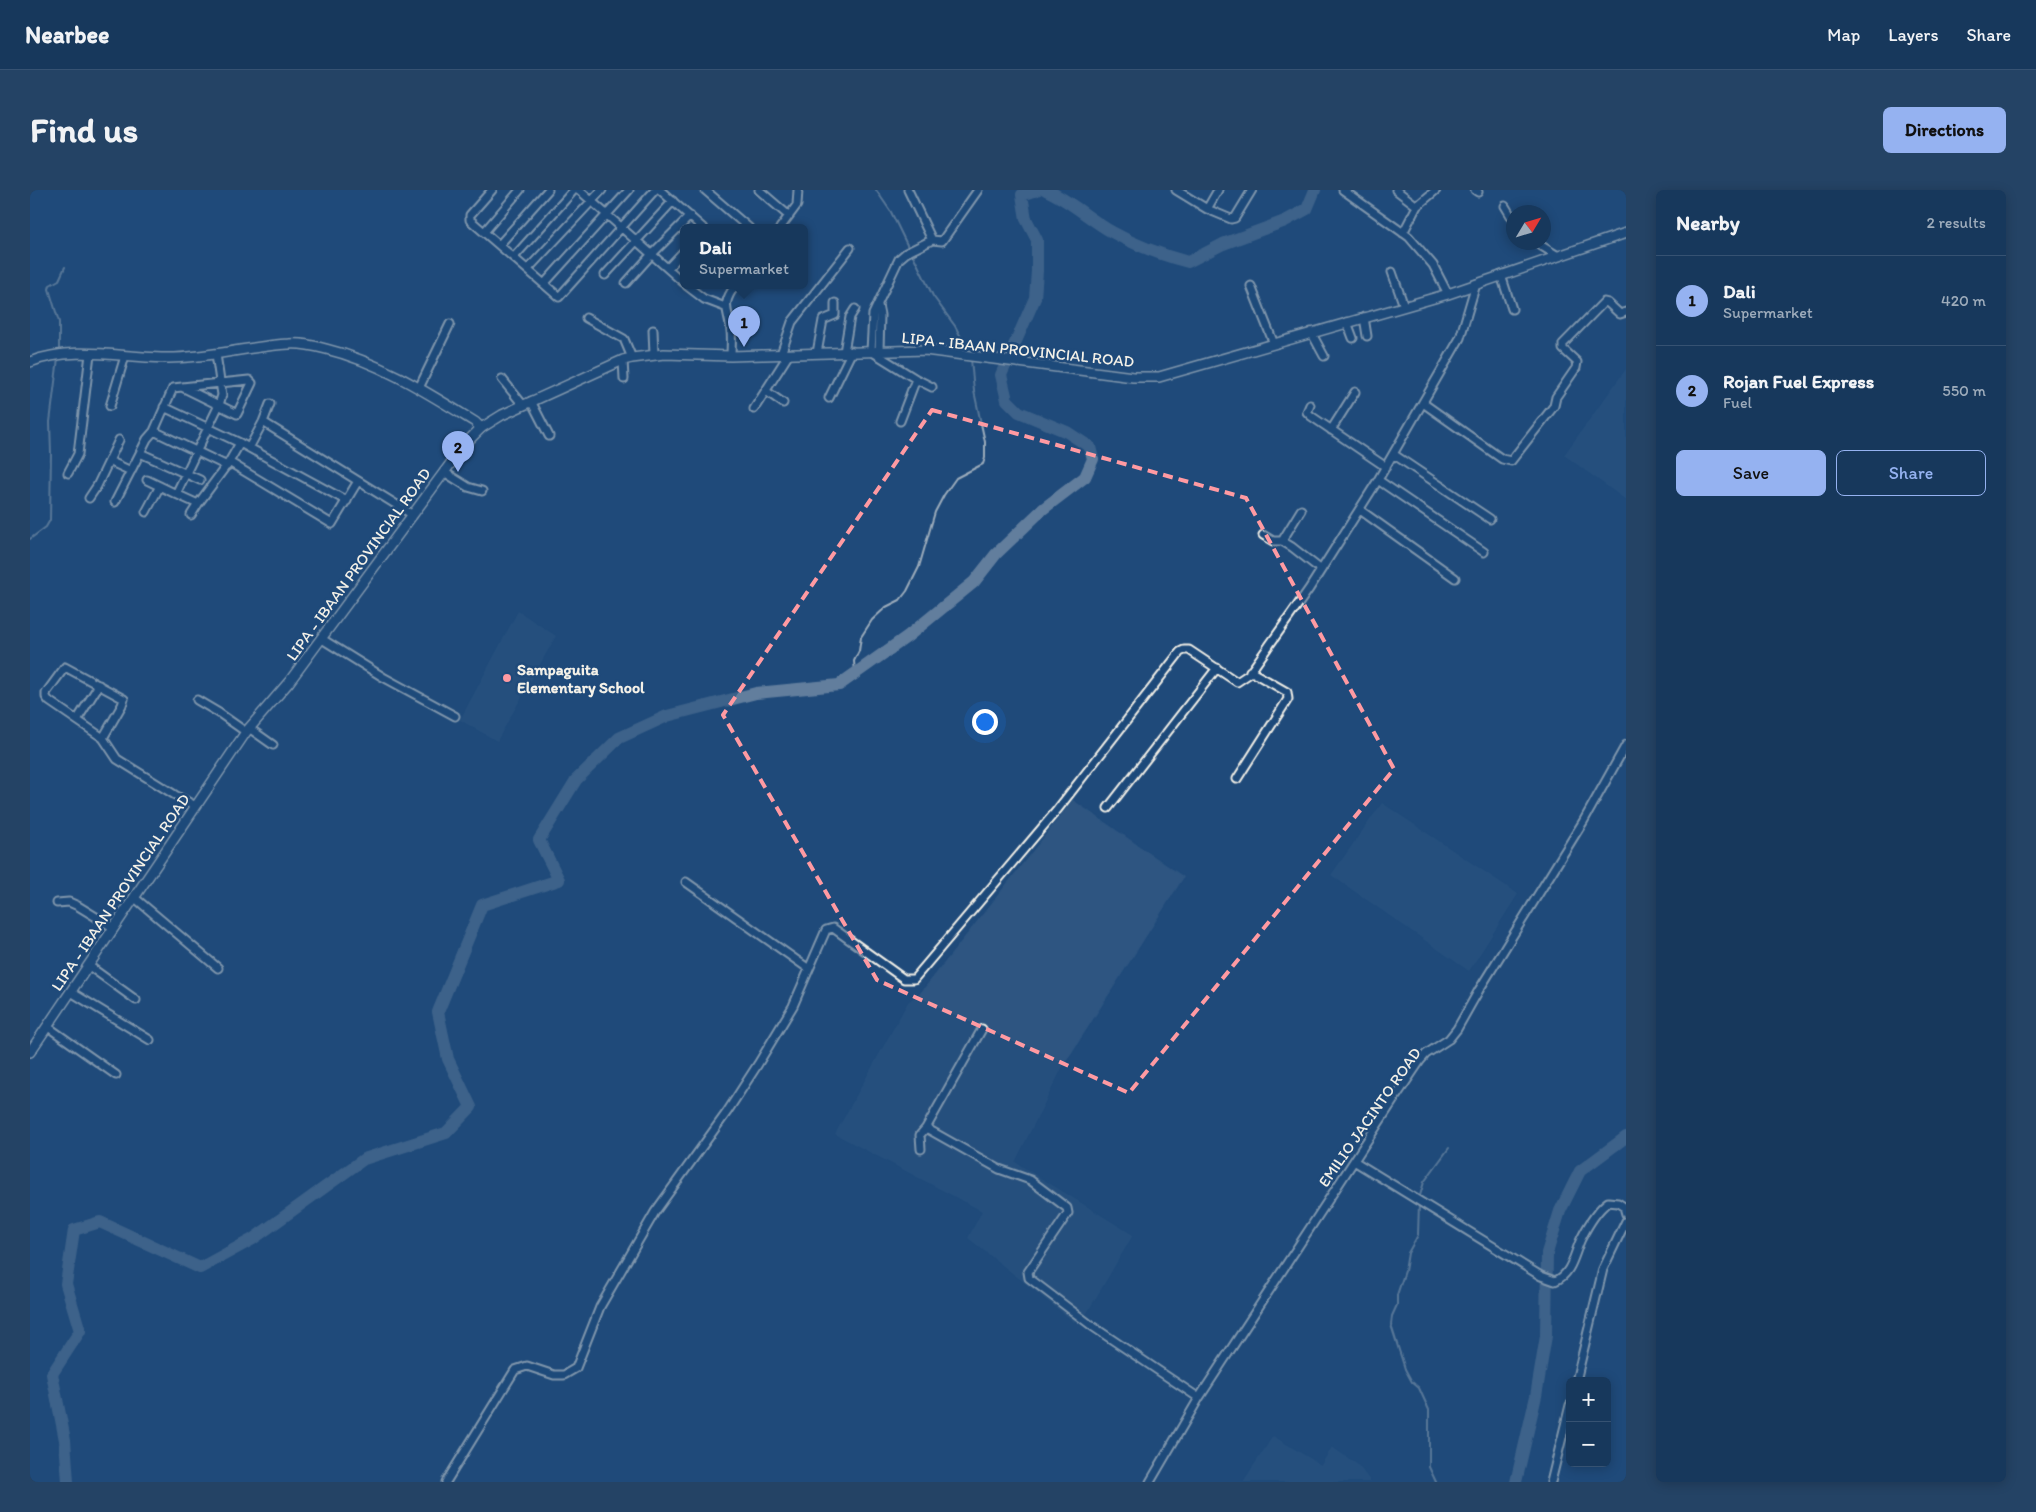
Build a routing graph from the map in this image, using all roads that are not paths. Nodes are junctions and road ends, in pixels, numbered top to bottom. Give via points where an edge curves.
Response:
1 (492, 190) edge
2 (520, 190) edge
3 (548, 190) edge
4 (574, 190) edge
5 (579, 190) edge
6 (602, 190) edge
7 (629, 190) edge
8 (655, 190) edge
9 (660, 190) edge
10 (705, 190) edge
11 (759, 190) edge
12 (798, 190) edge
13 (908, 190) edge
14 (978, 190) edge
15 (1218, 190) edge
16 (1252, 190) edge
17 (1343, 190) edge
18 (1398, 190) edge
19 (1436, 190) edge
20 (1179, 191) edge
21 (592, 201) junction
22 (673, 201) junction
23 (1418, 206) junction
24 (1207, 209) junction
25 (607, 214) junction
26 (690, 216) junction
27 (789, 216) junction
28 (682, 224) edge
29 (699, 224) edge
30 (744, 224) edge
31 (783, 224) edge
32 (680, 226) edge
33 (621, 227) junction
34 (484, 231) junction
35 (1403, 233) junction
36 (1626, 233) edge
37 (932, 240) junction
38 (638, 241) junction
39 (500, 244) junction
40 (850, 248) dead end
41 (1548, 250) edge
42 (652, 254) junction
43 (680, 255) edge
44 (1558, 256) junction
45 (514, 257) junction
46 (668, 268) junction
47 (528, 269) junction
48 (1392, 272) dead end
49 (605, 275) dead end
50 (1501, 275) junction
51 (680, 279) edge
52 (626, 283) dead end
53 (544, 284) junction
54 (1476, 284) junction
55 (1251, 286) dead end
56 (692, 289) edge
57 (734, 289) edge
58 (1448, 294) junction
59 (835, 303) dead end
60 (1404, 306) junction
61 (726, 307) junction
62 (855, 309) dead end
63 (1512, 310) dead end
64 (1626, 312) edge
65 (1364, 317) junction
66 (586, 318) dead end
67 (1347, 322) junction
68 (450, 324) dead end
69 (653, 330) dead end
70 (1311, 332) junction
71 (1367, 336) dead end
72 (1353, 338) dead end
73 (1274, 344) junction
74 (875, 351) junction
75 (848, 352) junction
76 (817, 353) junction
77 (90, 354) junction
78 (216, 354) junction
79 (785, 354) junction
80 (654, 355) junction
81 (125, 356) junction
82 (731, 356) junction
83 (1324, 356) dead end
84 (628, 359) junction
85 (30, 362) edge
86 (502, 379) dead end
87 (624, 379) dead end
88 (916, 379) junction
89 (221, 382) junction
90 (182, 387) junction
91 (932, 387) dead end
92 (419, 388) junction
93 (766, 391) junction
94 (1355, 392) dead end
95 (830, 398) dead end
96 (527, 403) junction
97 (783, 403) dead end
98 (1423, 403) junction
99 (270, 404) dead end
100 (219, 405) junction
101 (1310, 405) dead end
102 (110, 406) dead end
103 (164, 407) junction
104 (754, 409) dead end
105 (900, 421) dead end
106 (263, 422) junction
107 (208, 428) junction
108 (481, 428) junction
109 (1330, 430) junction
110 (154, 431) junction
111 (549, 436) dead end
112 (119, 440) dead end
113 (240, 443) junction
114 (249, 448) junction
115 (196, 451) junction
116 (140, 453) junction
117 (1393, 454) junction
118 (109, 461) junction
119 (228, 464) junction
120 (1386, 467) junction
121 (131, 471) junction
122 (444, 472) junction
123 (68, 474) dead end
124 (186, 474) junction
125 (147, 480) dead end
126 (200, 480) dead end
127 (1378, 480) junction
128 (358, 481) junction
129 (160, 486) junction
130 (482, 491) dead end
131 (176, 494) junction
132 (89, 498) dead end
133 (347, 501) junction
134 (116, 502) dead end
135 (198, 504) junction
136 (1301, 510) dead end
137 (1360, 510) junction
138 (146, 512) dead end
139 (191, 515) dead end
140 (413, 515) junction
141 (1490, 519) dead end
142 (1263, 535) dead end
143 (1282, 542) junction
144 (1484, 552) dead end
145 (1320, 569) junction
146 (1455, 578) dead end
147 (322, 639) junction
148 (1217, 668) junction
149 (1250, 672) junction
150 (99, 685) junction
151 (197, 700) dead end
152 (454, 716) dead end
153 (77, 720) junction
154 (247, 730) junction
155 (103, 738) junction
156 (272, 745) dead end
157 (1626, 745) edge
158 (1237, 779) dead end
159 (196, 806) junction
160 (1108, 808) dead end
161 (686, 882) dead end
162 (135, 898) junction
163 (57, 903) dead end
164 (114, 928) junction
165 (89, 966) junction
166 (218, 968) dead end
167 (809, 969) junction
168 (71, 992) junction
169 (136, 1000) dead end
170 (48, 1027) junction
171 (982, 1029) dead end
172 (150, 1040) dead end
173 (30, 1052) edge
174 (116, 1075) dead end
175 (926, 1128) junction
176 (920, 1149) dead end
177 (1354, 1161) junction
178 (1626, 1214) edge
179 (1626, 1221) edge
180 (1577, 1377) edge
181 (1199, 1398) junction
182 (1566, 1421) edge
183 (446, 1482) edge
184 (1150, 1482) edge
185 (1551, 1482) edge

1 - 34 street via 469,217
2 - 34 street
3 - 39 street
4 - 45 street
5 - 21 street
6 - 21 street
7 - 25 street
8 - 33 street
9 - 22 street
10 - 30 street
11 - 27 street
12 - 27 street via 797,205
13 - 37 street
14 - 37 street via 942,241
15 - 24 street
16 - 24 street via 1235,218
17 - 35 street
18 - 23 street
19 - 23 street
20 - 24 street
21 - 25 street
21 - 47 street
22 - 26 street
22 - 38 street
23 - 35 street
25 - 33 street
25 - 53 street
26 - 28 street
26 - 29 street
27 - 31 street
32 - 42 street
33 - 38 street
33 - 53 street via 561,297
34 - 39 street
35 - 58 street via 1433,265
36 - 44 main road, LIPA - IBAAN PROVINCIAL ROAD
37 - 74 street via 899,259 873,314
38 - 42 street
38 - 49 street
39 - 45 street
40 - 79 street via 792,322
41 - 44 street
42 - 46 street
42 - 52 street
43 - 46 street
44 - 50 main road, LIPA - IBAAN PROVINCIAL ROAD
45 - 47 street
46 - 51 street
47 - 53 street
48 - 60 street
50 - 54 main road, LIPA - IBAAN PROVINCIAL ROAD
50 - 63 street
54 - 58 main road, LIPA - IBAAN PROVINCIAL ROAD
54 - 98 street via 1460,338
55 - 73 street
56 - 61 street via 713,304
57 - 61 street via 726,300
58 - 60 main road, LIPA - IBAAN PROVINCIAL ROAD
59 - 76 street via 835,315 823,320
60 - 65 main road, LIPA - IBAAN PROVINCIAL ROAD
61 - 82 street via 731,330
62 - 75 street via 850,317
64 - 98 street via 1620,314 1604,302 1563,344 1563,349 1578,364 1556,397 1554,406 1511,461 1502,459
65 - 67 main road, LIPA - IBAAN PROVINCIAL ROAD
65 - 71 street
66 - 84 street via 624,339
67 - 70 main road, LIPA - IBAAN PROVINCIAL ROAD
67 - 72 street
68 - 92 street
69 - 80 street
70 - 73 main road, LIPA - IBAAN PROVINCIAL ROAD
70 - 83 street
73 - 74 main road, LIPA - IBAAN PROVINCIAL ROAD via 1159,377 1133,378 925,350
74 - 75 main road, LIPA - IBAAN PROVINCIAL ROAD
74 - 88 street
75 - 76 main road, LIPA - IBAAN PROVINCIAL ROAD
75 - 95 street
76 - 79 main road, LIPA - IBAAN PROVINCIAL ROAD
77 - 81 main road
77 - 85 main road via 58,355
77 - 123 street via 78,454
78 - 81 main road via 171,358
78 - 89 street
78 - 92 main road via 288,344 312,346 351,355
79 - 82 main road, LIPA - IBAAN PROVINCIAL ROAD
79 - 93 street
80 - 82 main road, LIPA - IBAAN PROVINCIAL ROAD
80 - 84 main road, LIPA - IBAAN PROVINCIAL ROAD
81 - 102 street
84 - 87 street
84 - 96 main road, LIPA - IBAAN PROVINCIAL ROAD
86 - 96 street
88 - 91 street
88 - 105 street
89 - 90 street
89 - 100 street
89 - 100 street via 249,380 252,383 237,414
90 - 100 street
90 - 103 street via 173,388
92 - 108 main road
93 - 97 street
93 - 104 street
94 - 109 street
96 - 108 main road, LIPA - IBAAN PROVINCIAL ROAD
96 - 111 street
98 - 117 street
99 - 106 street
100 - 107 street
101 - 109 street via 1309,414
103 - 107 street
103 - 110 street
106 - 114 street
106 - 128 street
107 - 113 street
107 - 115 street
108 - 122 main road, LIPA - IBAAN PROVINCIAL ROAD
109 - 120 street
110 - 115 street
110 - 116 street
112 - 118 street
113 - 114 street
113 - 119 street
114 - 133 street
115 - 119 street
115 - 124 street
116 - 121 street
116 - 124 street
117 - 120 street
117 - 141 street
118 - 121 street
118 - 132 street
119 - 133 street via 331,524
119 - 135 street
120 - 127 street
121 - 134 street
122 - 130 street via 468,487
122 - 140 main road, LIPA - IBAAN PROVINCIAL ROAD
124 - 126 street
124 - 131 street
125 - 129 street
127 - 137 street
127 - 144 street
128 - 133 street
128 - 140 street
129 - 131 street
129 - 138 street
131 - 135 street
135 - 139 street
136 - 143 street
137 - 145 street
137 - 146 street
140 - 147 main road, LIPA - IBAAN PROVINCIAL ROAD
142 - 143 street via 1273,542
143 - 145 street
145 - 149 street
147 - 152 street
147 - 154 main road, LIPA - IBAAN PROVINCIAL ROAD
148 - 149 street via 1237,682
148 - 160 street
148 - 167 street via 1190,650 1180,652 1057,810 914,979 904,979 831,927 826,930
149 - 158 street via 1287,692 1288,699
150 - 153 street
150 - 153 street via 65,667 46,693 49,701
150 - 155 street via 124,699
151 - 154 street
153 - 155 street
154 - 156 street
154 - 159 main road, LIPA - IBAAN PROVINCIAL ROAD
155 - 159 street via 117,759
157 - 177 street, EMILIO JACINTO ROAD via 1457,1029 1420,1061
159 - 162 main road, LIPA - IBAAN PROVINCIAL ROAD
161 - 167 street
162 - 164 main road, LIPA - IBAAN PROVINCIAL ROAD
162 - 166 street
163 - 164 street via 70,902
164 - 165 main road, LIPA - IBAAN PROVINCIAL ROAD
165 - 168 main road, LIPA - IBAAN PROVINCIAL ROAD
165 - 169 street
167 - 183 street via 793,1006 758,1064 655,1212 600,1307 576,1368 554,1376 526,1366 515,1370
168 - 170 main road, LIPA - IBAAN PROVINCIAL ROAD
168 - 172 street
170 - 173 main road, LIPA - IBAAN PROVINCIAL ROAD
170 - 174 street
171 - 175 street
175 - 176 street via 920,1135
175 - 181 street via 999,1169 1030,1180 1067,1208 1068,1213 1028,1272 1028,1278
177 - 178 street via 1541,1276 1555,1281 1563,1278 1599,1209 1608,1202 1618,1203
177 - 181 street, EMILIO JACINTO ROAD
179 - 180 street via 1603,1269
181 - 184 street, EMILIO JACINTO ROAD
182 - 185 street

